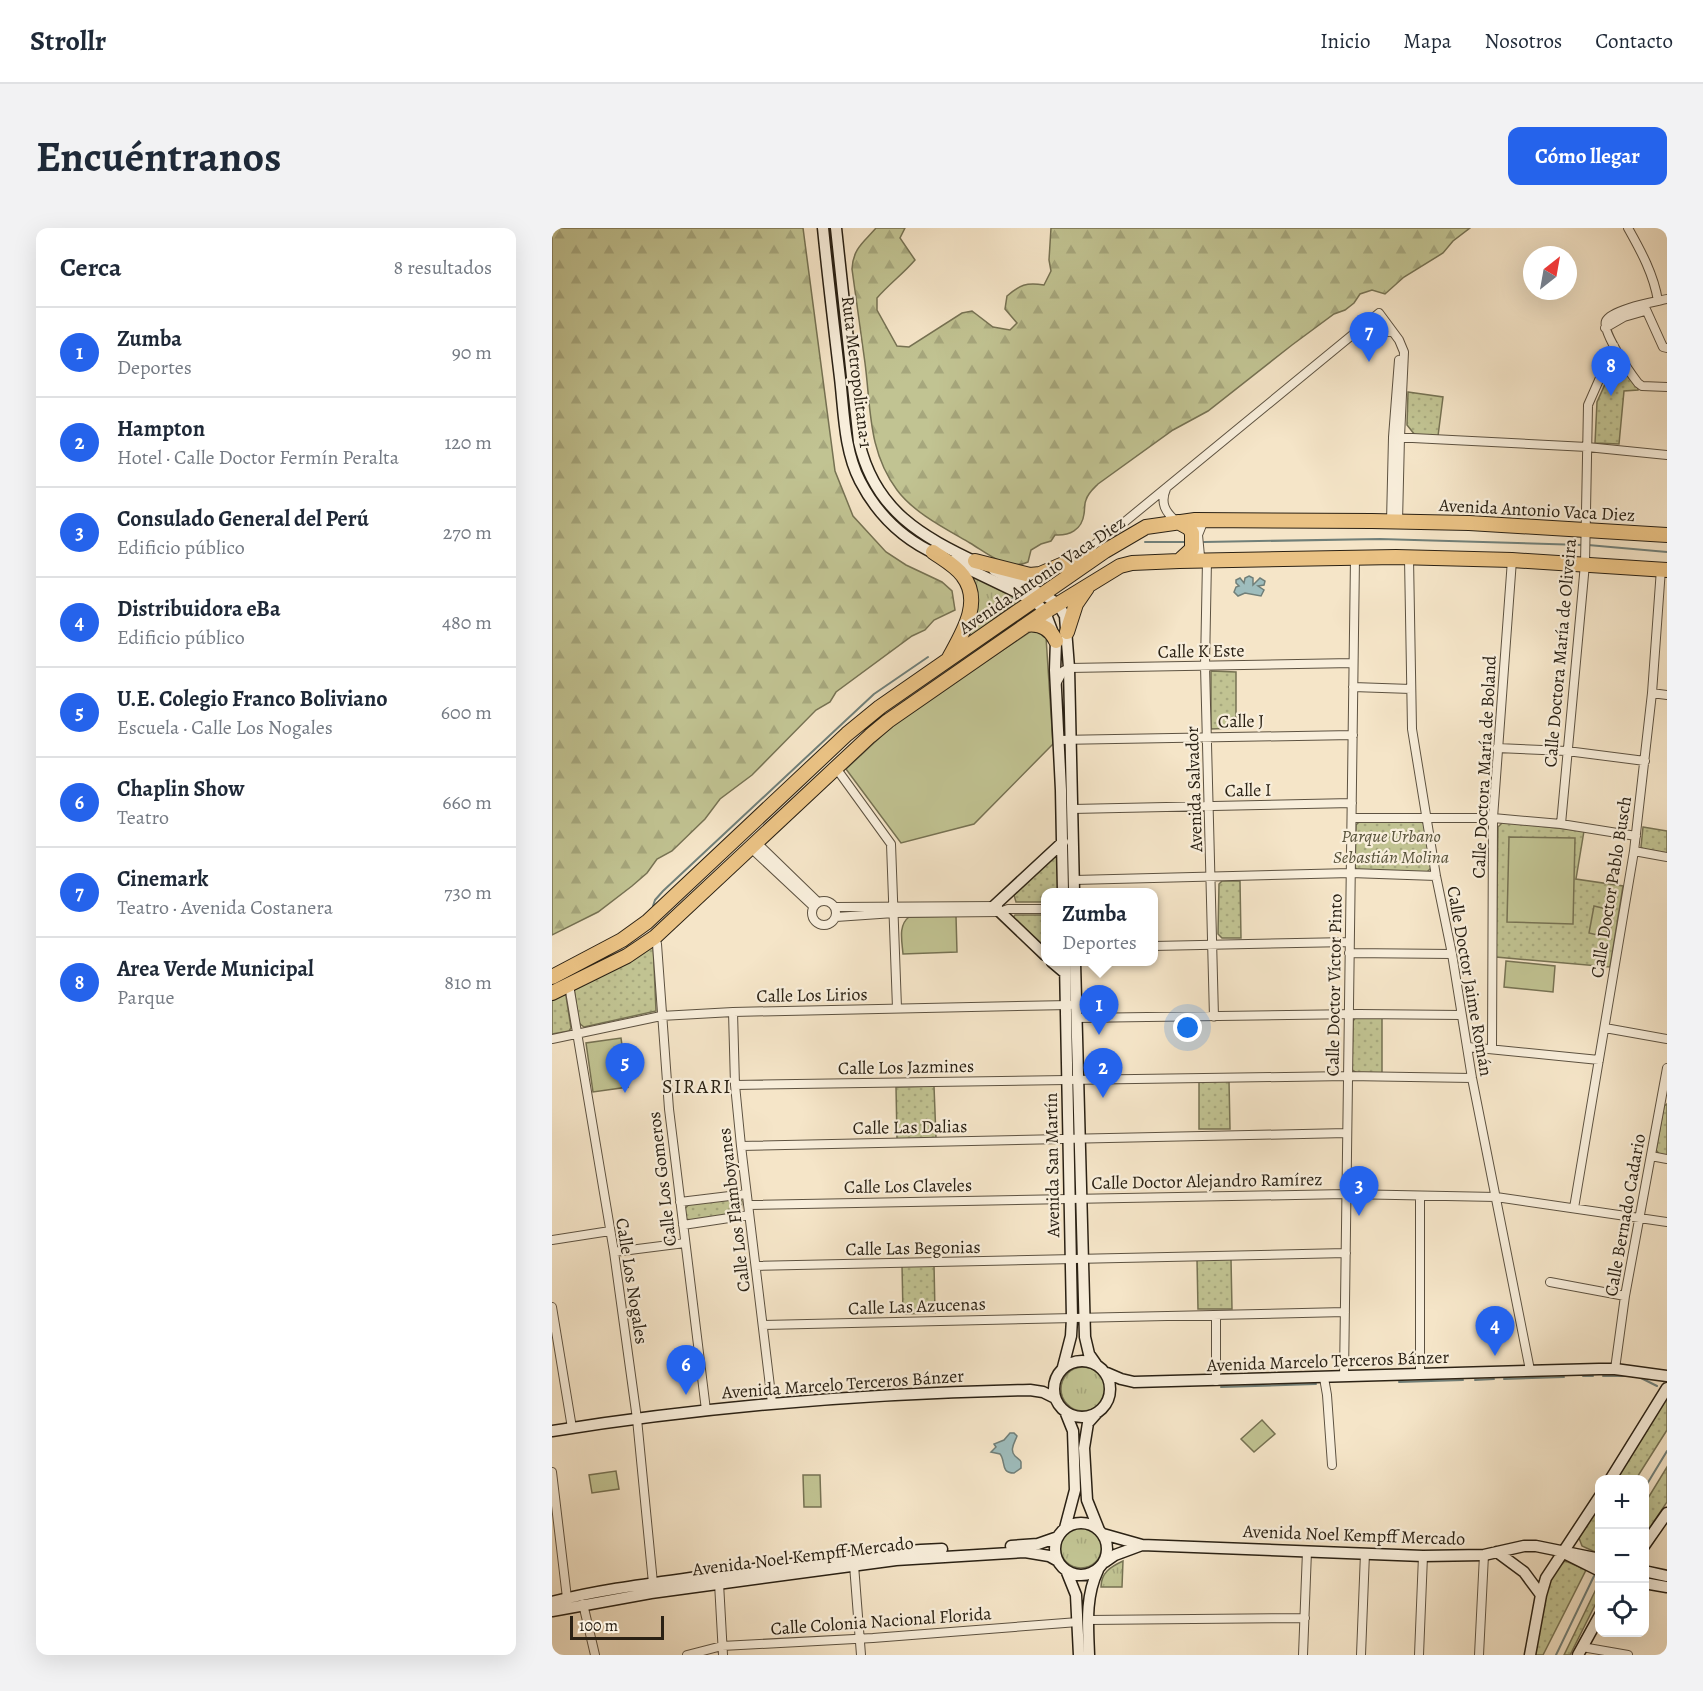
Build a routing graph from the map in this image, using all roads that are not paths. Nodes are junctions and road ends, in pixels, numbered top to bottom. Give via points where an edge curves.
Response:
1 (823, 228) edge
2 (836, 228) edge
3 (1628, 228) edge
4 (1667, 299) edge
5 (1658, 301) junction
6 (1645, 308) junction
7 (1364, 326) junction
8 (1614, 346) junction
9 (1667, 348) edge
10 (1667, 387) edge
11 (1396, 437) junction
12 (1587, 447) junction
13 (1667, 455) edge
14 (1167, 487) junction
15 (1213, 520) junction
16 (1395, 522) junction
17 (1184, 524) junction
18 (1116, 529) junction
19 (1586, 531) junction
20 (1667, 535) edge
21 (933, 552) junction
22 (1099, 553) junction
23 (1355, 558) junction
24 (1409, 558) junction
25 (1207, 560) junction
26 (1512, 560) junction
27 (1585, 560) junction
28 (975, 561) junction
29 (1179, 561) junction
30 (1068, 562) junction
31 (1664, 570) edge
32 (1091, 582) junction
33 (1040, 598) junction
34 (1058, 604) junction
35 (1045, 612) junction
36 (1026, 626) junction
37 (1067, 632) junction
38 (1056, 641) junction
39 (948, 659) junction
40 (1353, 663) junction
41 (1205, 666) junction
42 (1070, 668) junction
43 (1057, 682) junction
44 (1353, 687) junction
45 (1410, 689) junction
46 (1652, 693) junction
47 (1667, 695) edge
48 (847, 734) junction
49 (1353, 735) junction
50 (1208, 736) junction
51 (1071, 739) junction
52 (1058, 741) junction
53 (1497, 748) junction
54 (1568, 751) junction
55 (1645, 761) junction
56 (836, 768) junction
57 (1066, 790) junction
58 (1352, 803) junction
59 (1209, 806) junction
60 (1072, 809) junction
61 (1352, 818) junction
62 (1427, 818) junction
63 (1493, 818) junction
64 (1561, 824) junction
65 (1635, 836) junction
66 (1063, 843) junction
67 (758, 847) junction
68 (1634, 851) junction
69 (1667, 857) edge
70 (1068, 859) junction
71 (1351, 873) junction
72 (1212, 876) junction
73 (1436, 876) junction
74 (1074, 880) junction
75 (1064, 888) edge
76 (1074, 888) edge
77 (816, 904) junction
78 (836, 907) junction
79 (1000, 909) junction
80 (1041, 909) edge
81 (894, 911) junction
82 (836, 917) junction
83 (1349, 942) junction
84 (657, 944) dead end
85 (1210, 944) junction
86 (1158, 946) edge
87 (1041, 951) edge
88 (1349, 953) junction
89 (1452, 954) junction
90 (1075, 966) edge
91 (1065, 967) edge
92 (552, 977) edge
93 (569, 986) junction
94 (552, 993) edge
95 (1070, 1005) junction
96 (897, 1008) junction
97 (733, 1012) junction
98 (1349, 1014) junction
99 (1461, 1015) junction
100 (661, 1016) junction
101 (1214, 1017) junction
102 (1076, 1018) junction
103 (1605, 1028) junction
104 (577, 1034) junction
105 (552, 1039) edge
106 (1667, 1039) edge
107 (1468, 1047) junction
108 (1492, 1048) junction
109 (1599, 1060) junction
110 (1667, 1068) edge
111 (1348, 1077) junction
112 (1472, 1078) junction
113 (1072, 1080) junction
114 (735, 1085) junction
115 (1664, 1099) edge
116 (1347, 1133) junction
117 (1080, 1138) junction
118 (1068, 1139) junction
119 (741, 1146) junction
120 (1651, 1156) junction
121 (1667, 1159) edge
122 (746, 1194) junction
123 (1346, 1194) junction
124 (1420, 1196) junction
125 (1496, 1197) junction
126 (1070, 1198) junction
127 (1082, 1198) junction
128 (680, 1202) junction
129 (748, 1205) junction
130 (1574, 1208) junction
131 (749, 1215) junction
132 (1639, 1217) junction
133 (1667, 1222) edge
134 (683, 1225) junction
135 (610, 1231) junction
136 (552, 1240) edge
137 (685, 1243) junction
138 (614, 1252) junction
139 (1346, 1253) junction
140 (1071, 1259) junction
141 (1083, 1259) junction
142 (756, 1266) junction
143 (1550, 1282) dead end
144 (1625, 1296) junction
145 (552, 1307) edge
146 (1345, 1312) junction
147 (1216, 1315) junction
148 (1085, 1317) junction
149 (1072, 1318) junction
150 (763, 1325) junction
151 (556, 1360) edge
152 (1096, 1364) junction
153 (1063, 1367) junction
154 (1667, 1367) edge
155 (1615, 1369) junction
156 (1530, 1370) junction
157 (1107, 1373) junction
158 (1420, 1374) junction
159 (1661, 1375) edge
160 (1344, 1377) junction
161 (1324, 1378) junction
162 (1056, 1380) junction
163 (1216, 1381) junction
164 (1134, 1382) junction
165 (1029, 1390) junction
166 (1665, 1391) edge
167 (1110, 1397) junction
168 (1055, 1398) junction
169 (772, 1403) junction
170 (706, 1410) junction
171 (1065, 1411) junction
172 (1096, 1414) junction
173 (637, 1419) junction
174 (572, 1428) junction
175 (552, 1431) edge
176 (1332, 1465) dead end
177 (552, 1472) edge
178 (1612, 1475) edge
179 (1595, 1502) edge
180 (1667, 1514) edge
181 (1101, 1532) junction
182 (1061, 1533) junction
183 (1649, 1539) edge
184 (1142, 1545) junction
185 (1307, 1551) junction
186 (1497, 1552) junction
187 (1563, 1552) junction
188 (1365, 1553) junction
189 (1484, 1555) junction
190 (1423, 1556) junction
191 (1591, 1560) edge
192 (1058, 1561) junction
193 (854, 1565) junction
194 (1101, 1566) junction
195 (793, 1568) junction
196 (756, 1569) junction
197 (1066, 1570) junction
198 (674, 1580) junction
199 (1653, 1581) edge
200 (719, 1582) junction
201 (653, 1583) junction
202 (1667, 1587) edge
203 (628, 1588) junction
204 (1541, 1595) junction
205 (567, 1598) junction
206 (552, 1602) edge
207 (583, 1604) junction
208 (552, 1609) edge
209 (1305, 1618) junction
210 (1083, 1621) junction
211 (1595, 1623) edge
212 (860, 1638) junction
213 (722, 1646) junction
214 (1580, 1651) edge
215 (595, 1655) edge
216 (687, 1655) edge
217 (723, 1655) edge
218 (861, 1655) edge
219 (1079, 1655) edge
220 (1089, 1655) edge
221 (1304, 1655) edge
222 (1361, 1655) edge
223 (1419, 1655) edge
224 (1479, 1655) edge
225 (1530, 1655) edge
226 (1628, 1655) edge

1 - 21 main road, Ruta Metropolitana 1 via 851,460 860,482 880,511 898,531
2 - 28 main road, Ruta Metropolitana 1 via 859,442 870,477 902,519 920,533
3 - 5 street via 1645,260
4 - 5 street
5 - 6 street
6 - 8 street via 1605,326
6 - 9 street via 1663,347
7 - 11 street via 1373,323 1385,327 1399,352
7 - 11 street via 1379,313 1404,352
7 - 14 street
8 - 10 street via 1638,383
8 - 12 street, Calle Doctora María de Oliveira via 1589,399
11 - 12 street
11 - 16 street
12 - 13 street
12 - 19 street, Calle Doctora María de Oliveira
14 - 17 street via 1164,508
14 - 18 street
15 - 16 highway, Avenida Antonio Vaca Diez
15 - 17 highway, Avenida Antonio Vaca Diez
15 - 25 highway via 1202,533
16 - 19 highway, Avenida Antonio Vaca Diez
17 - 22 highway, Avenida Antonio Vaca Diez via 1146,528
17 - 29 highway via 1192,533 1192,549
18 - 22 street
18 - 30 street
19 - 20 highway, Avenida Antonio Vaca Diez
19 - 27 street, Calle Doctora María de Oliveira
21 - 33 main road, Ruta Metropolitana 1
21 - 39 highway via 963,576 972,599 969,617
22 - 30 highway
22 - 33 highway, Avenida Antonio Vaca Diez
23 - 24 highway, Avenida Antonio Vaca Diez
23 - 25 highway, Avenida Antonio Vaca Diez
23 - 40 street, Calle Doctor Víctor Pinto
24 - 26 highway, Avenida Antonio Vaca Diez
24 - 45 street, Calle Doctor Jaime Román
25 - 29 highway, Avenida Antonio Vaca Diez
25 - 41 street, Avenida Salvador
26 - 27 highway, Avenida Antonio Vaca Diez
26 - 53 street, Calle Doctora María de Boland
27 - 31 highway, Avenida Antonio Vaca Diez
27 - 54 street, Calle Doctora María de Oliveira
28 - 30 highway via 1030,575 1054,570
28 - 33 main road, Ruta Metropolitana 1
29 - 32 highway, Avenida Antonio Vaca Diez via 1132,563
31 - 46 street, Calle Doctor Pablo Busch
32 - 34 highway, Avenida Antonio Vaca Diez
32 - 37 highway via 1076,604
33 - 34 main road
33 - 35 main road
33 - 39 highway, Avenida Antonio Vaca Diez
34 - 35 highway, Avenida Antonio Vaca Diez
34 - 37 main road
35 - 36 highway, Avenida Antonio Vaca Diez
35 - 38 main road
36 - 38 highway via 1040,625
36 - 56 highway, Avenida Antonio Vaca Diez via 903,710
37 - 42 main road
38 - 43 main road
39 - 48 highway, Avenida Antonio Vaca Diez
40 - 41 street, Calle K Este
40 - 44 street, Calle Doctor Víctor Pinto
41 - 42 street, Calle K Este
41 - 50 street, Avenida Salvador
42 - 43 street via 1063,671
42 - 51 main road
43 - 52 main road
44 - 45 street
44 - 49 street, Calle Doctor Víctor Pinto
45 - 62 street, Calle Doctor Jaime Román via 1412,729
46 - 47 street
46 - 55 street, Calle Doctor Pablo Busch
48 - 56 highway via 830,753
48 - 92 highway, Avenida Antonio Vaca Diez via 647,922 622,940
49 - 50 street, Calle J
49 - 58 street, Calle Doctor Víctor Pinto
50 - 51 street, Calle J
50 - 59 street, Avenida Salvador
51 - 52 street, Calle J
51 - 57 main road
52 - 57 main road
53 - 54 street
53 - 63 street, Calle Doctora María de Boland
54 - 55 street
54 - 64 street, Calle Doctora María de Oliveira
55 - 65 street, Calle Doctor Pablo Busch
56 - 67 highway, Avenida Antonio Vaca Diez via 768,832
56 - 81 street via 891,844
57 - 60 main road
57 - 66 main road
58 - 59 street, Calle I
58 - 61 street, Calle Doctor Víctor Pinto
59 - 60 street, Calle I
59 - 72 street, Avenida Salvador
60 - 70 main road
61 - 62 street
61 - 71 street, Calle Doctor Víctor Pinto
62 - 63 street
62 - 73 street, Calle Doctor Jaime Román
63 - 64 street
63 - 108 street, Calle Doctora María de Boland
64 - 65 street
65 - 68 street, Calle Doctor Pablo Busch
66 - 70 main road
66 - 79 main road
67 - 77 street
67 - 77 street
67 - 93 highway, Avenida Antonio Vaca Diez via 655,937
68 - 69 street
68 - 103 street, Calle Doctor Pablo Busch
70 - 74 main road
70 - 75 main road
71 - 72 street
71 - 73 street
71 - 83 street, Calle Doctor Víctor Pinto
72 - 74 street
72 - 85 street, Avenida Salvador
73 - 89 street, Calle Doctor Jaime Román
74 - 76 main road
77 - 78 street via 828,901
77 - 82 street via 812,916 819,924 829,924
78 - 81 street
78 - 82 street
79 - 80 street
79 - 81 street
79 - 87 main road
81 - 82 street
81 - 96 street
83 - 85 street
83 - 88 street, Calle Doctor Víctor Pinto
84 - 100 street, Calle Los Gomeros
85 - 86 street
85 - 101 street, Avenida Salvador
88 - 89 street
88 - 98 street, Calle Doctor Víctor Pinto
89 - 99 street, Calle Doctor Jaime Román
90 - 95 main road, Avenida San Martín
91 - 95 main road, Avenida San Martín
93 - 94 highway, Avenida Antonio Vaca Diez
93 - 104 street, Calle Los Nogales
95 - 96 street, Calle Los Lirios
95 - 102 main road, Avenida San Martín
95 - 113 main road, Avenida San Martín
96 - 97 street, Calle Los Lirios
97 - 100 street, Calle Los Lirios
97 - 114 street, Calle Los Flamboyanes
98 - 99 street
98 - 101 street
98 - 111 street, Calle Doctor Víctor Pinto
99 - 107 street, Calle Doctor Jaime Román
100 - 104 street, Calle Los Lirios
100 - 128 street, Calle Los Gomeros
101 - 102 street
102 - 113 main road, Avenida San Martín
103 - 106 street
103 - 109 street, Calle Doctor Pablo Busch
104 - 105 street, Calle Los Lirios
104 - 135 street, Calle Los Nogales
107 - 108 street
107 - 112 street, Calle Doctor Jaime Román
108 - 109 street
109 - 130 street, Calle Doctor Pablo Busch
110 - 115 street, Calle Bernado Cadario
111 - 112 street, Calle Los Jazmines
111 - 113 street, Calle Los Jazmines
111 - 116 street, Calle Doctor Víctor Pinto
112 - 125 street, Calle Doctor Jaime Román
113 - 114 street, Calle Los Jazmines
113 - 117 main road
113 - 118 main road, Avenida San Martín
114 - 119 street, Calle Los Flamboyanes
115 - 120 street, Calle Bernado Cadario
116 - 117 street, Calle Las Dalias
116 - 123 street, Calle Doctor Víctor Pinto
117 - 118 street, Calle Las Dalias
117 - 127 main road
118 - 119 street, Calle Las Dalias
118 - 126 main road, Avenida San Martín
119 - 122 street, Calle Los Flamboyanes
120 - 121 street
120 - 132 street, Calle Bernado Cadario
122 - 128 street
122 - 129 street, Calle Los Flamboyanes
123 - 124 street, Calle Doctor Alejandro Ramírez
123 - 127 street, Calle Doctor Alejandro Ramírez
123 - 139 street, Calle Doctor Víctor Pinto
124 - 125 street, Calle Doctor Alejandro Ramírez
124 - 158 street
125 - 130 street, Calle Doctor Alejandro Ramírez
125 - 156 street, Calle Doctor Jaime Román
126 - 127 street, Calle Doctor Alejandro Ramírez
126 - 129 street, Calle Los Claveles
126 - 140 main road, Avenida San Martín
127 - 141 main road
128 - 134 street, Calle Los Gomeros
129 - 131 street, Calle Los Flamboyanes
130 - 132 street, Calle Doctor Alejandro Ramírez
131 - 134 street
131 - 142 street, Calle Los Flamboyanes
132 - 133 street, Calle Doctor Alejandro Ramírez
132 - 144 street, Calle Bernado Cadario
134 - 137 street, Calle Los Gomeros
135 - 136 street
135 - 138 street, Calle Los Nogales
137 - 138 street
137 - 170 street, Calle Los Gomeros
138 - 173 street, Calle Los Nogales
139 - 141 street, Calle Las Begonias
139 - 146 street, Calle Doctor Víctor Pinto
140 - 141 street, Calle Las Begonias
140 - 142 street, Calle Las Begonias
140 - 149 main road, Avenida San Martín
141 - 148 main road
142 - 150 street, Calle Los Flamboyanes
143 - 144 street
144 - 155 street, Calle Bernado Cadario
145 - 151 street
146 - 147 street, Calle Las Azucenas
146 - 160 street, Calle Doctor Víctor Pinto
147 - 148 street, Calle Las Azucenas
147 - 163 street
148 - 149 street, Calle Las Azucenas
148 - 152 main road via 1086,1346
149 - 150 street, Calle Las Azucenas
149 - 153 main road, Avenida San Martín
150 - 169 street, Calle Los Flamboyanes
151 - 174 street
152 - 153 main road via 1083,1360
152 - 157 main road
153 - 162 main road
154 - 159 main road
155 - 156 main road, Avenida Marcelo Terceros Bánzer
155 - 159 main road, Avenida Marcelo Terceros Bánzer
156 - 158 main road, Avenida Marcelo Terceros Bánzer
157 - 164 main road, Avenida Marcelo Terceros Bánzer
157 - 167 main road
158 - 160 main road, Avenida Marcelo Terceros Bánzer
159 - 166 main road
160 - 161 main road, Avenida Marcelo Terceros Bánzer
161 - 163 main road, Avenida Marcelo Terceros Bánzer
161 - 176 street
162 - 165 main road, Avenida Marcelo Terceros Bánzer
162 - 168 main road
163 - 164 main road, Avenida Marcelo Terceros Bánzer
164 - 167 main road
165 - 168 main road, Avenida Marcelo Terceros Bánzer
165 - 169 main road, Avenida Marcelo Terceros Bánzer
166 - 178 main road
167 - 172 main road
168 - 171 main road
169 - 170 main road, Avenida Marcelo Terceros Bánzer
170 - 173 main road, Avenida Marcelo Terceros Bánzer
171 - 172 main road via 1080,1417
171 - 182 main road via 1073,1431 1075,1490
172 - 181 main road via 1088,1424 1084,1448 1087,1500
173 - 174 main road, Avenida Marcelo Terceros Bánzer
173 - 201 street, Calle Los Nogales
174 - 175 main road, Avenida Marcelo Terceros Bánzer
177 - 205 street
179 - 187 main road
180 - 183 main road
181 - 182 main road via 1093,1525 1078,1523
181 - 184 main road, Avenida Noel Kempff Mercado
181 - 194 main road via 1108,1548
182 - 192 main road via 1055,1553
182 - 195 main road, Avenida Noel Kempff Mercado via 1038,1544 894,1551
184 - 185 main road, Avenida Noel Kempff Mercado
184 - 194 main road, Avenida Noel Kempff Mercado via 1114,1555
185 - 188 main road, Avenida Noel Kempff Mercado
185 - 209 street
186 - 187 main road, Avenida Noel Kempff Mercado via 1524,1546
186 - 189 main road, Avenida Noel Kempff Mercado
186 - 204 main road via 1524,1572
187 - 191 main road, Avenida Noel Kempff Mercado
187 - 204 main road via 1550,1570
188 - 190 main road, Avenida Noel Kempff Mercado
188 - 222 street
189 - 190 main road, Avenida Noel Kempff Mercado
189 - 224 street
190 - 223 street
192 - 193 main road, Avenida Noel Kempff Mercado via 1038,1553 1016,1553 934,1556
192 - 197 main road
193 - 195 main road, Avenida Noel Kempff Mercado
193 - 212 street
194 - 197 main road via 1091,1574
194 - 210 main road via 1092,1583
195 - 196 main road, Avenida Noel Kempff Mercado
195 - 200 main road, Avenida Noel Kempff Mercado
196 - 198 main road, Avenida Noel Kempff Mercado
196 - 200 main road via 724,1577
197 - 210 main road
198 - 200 main road via 682,1583 712,1578
198 - 201 main road, Avenida Noel Kempff Mercado
199 - 202 main road
200 - 207 main road, Avenida Noel Kempff Mercado
200 - 213 street
201 - 203 main road, Avenida Noel Kempff Mercado
203 - 205 main road, Avenida Noel Kempff Mercado
203 - 207 main road via 586,1599
204 - 225 main road
205 - 206 main road, Avenida Noel Kempff Mercado
205 - 208 main road
207 - 208 main road, Avenida Noel Kempff Mercado
207 - 215 street
209 - 210 street, Calle Colonia Nacional Florida
209 - 221 street
210 - 212 street, Calle Colonia Nacional Florida
210 - 219 main road
210 - 220 main road
211 - 214 main road
212 - 213 street, Calle Colonia Nacional Florida
212 - 218 street
213 - 216 street, Calle Colonia Nacional Florida
213 - 217 street
214 - 226 street

